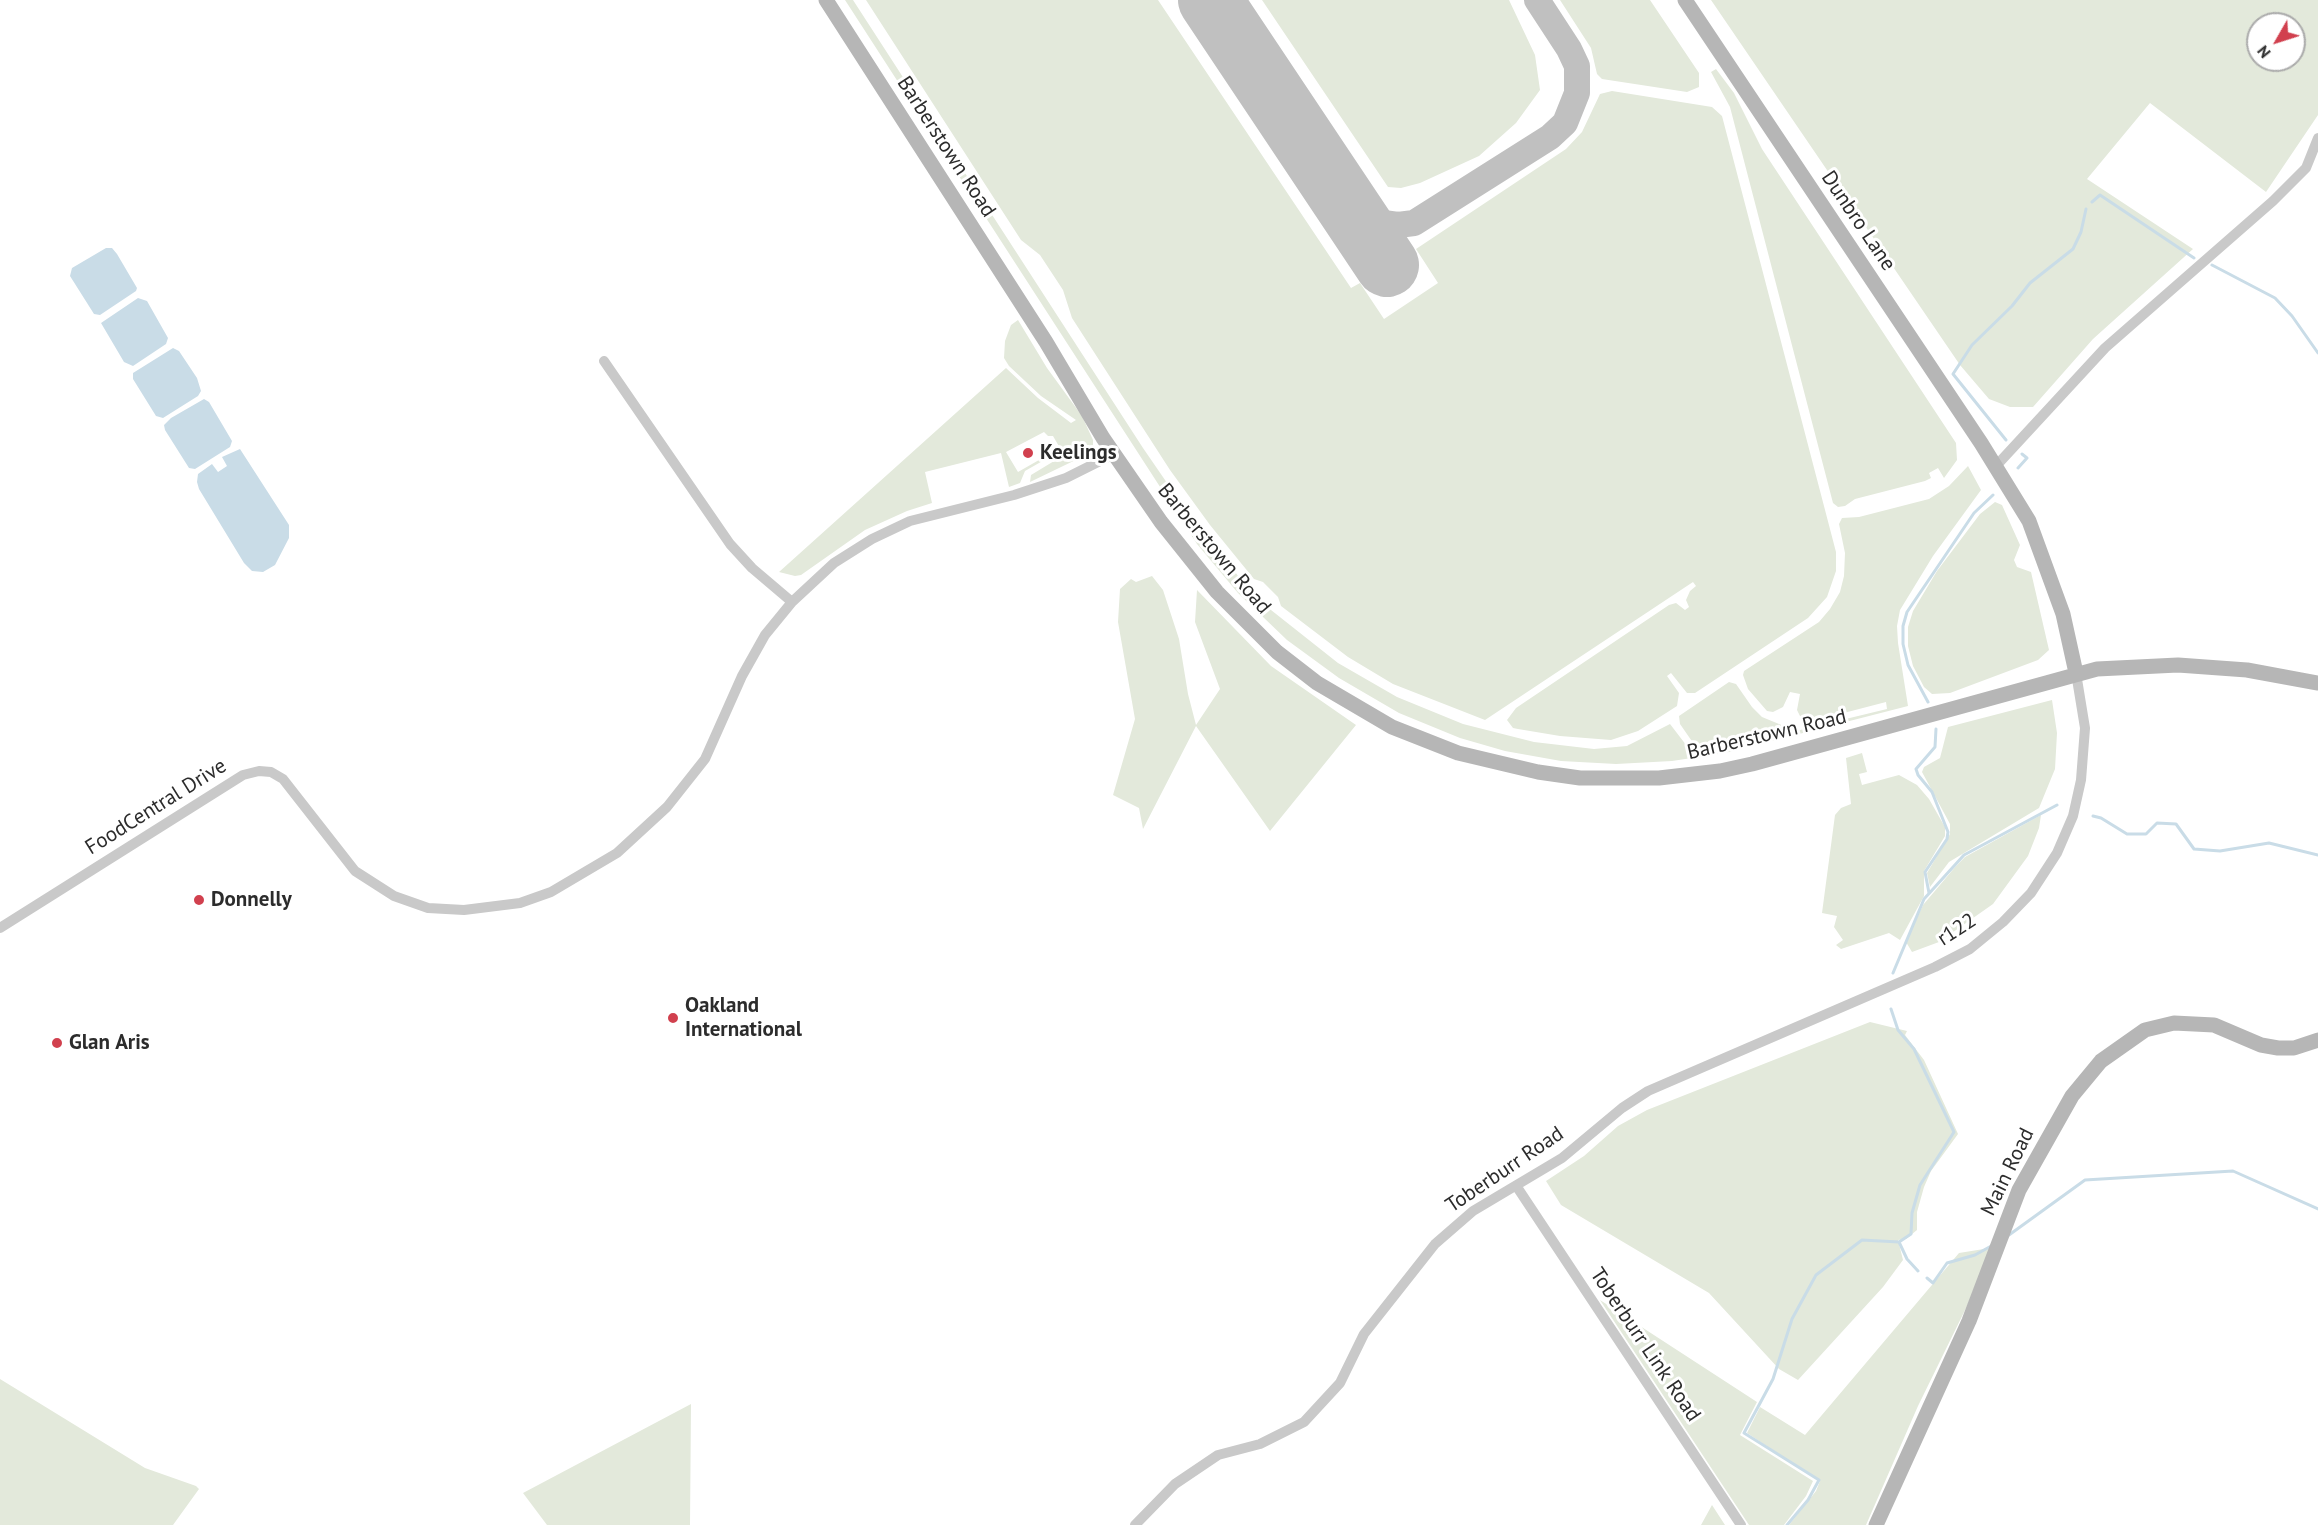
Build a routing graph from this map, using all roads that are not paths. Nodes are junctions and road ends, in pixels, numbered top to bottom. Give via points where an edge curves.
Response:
1 (826, 0) edge
2 (1685, 0) edge
3 (2318, 138) edge
4 (604, 362) dead end
5 (1114, 454) junction
6 (1996, 466) junction
7 (792, 602) junction
8 (2076, 673) junction
9 (2318, 683) edge
10 (0, 928) edge
11 (2318, 1041) edge
12 (1681, 1076) joint
13 (1517, 1187) junction
14 (1135, 1525) edge
15 (1741, 1525) edge
16 (1875, 1525) edge

1 - 5 main road, Barberstown Road
2 - 6 main road, Dunbro Lane
3 - 6 street via 2306,168 2105,348
4 - 7 street via 730,544
5 - 7 street, FoodCentral Drive via 1066,478 890,529 834,563
5 - 8 main road, Barberstown Road via 1161,522 1217,592 1277,652 1317,683 1392,727 1495,764 1580,778 1621,779 1720,771 1910,722
6 - 8 main road, Dunbro Lane via 2029,521 2051,575
7 - 10 street, FoodCentral Drive via 765,635 742,676 705,759 668,807 616,853 551,892 511,904 464,910 428,908 394,896 355,871 283,779 272,772 259,771 243,775
8 - 9 main road, Barberstown Road via 2124,666 2178,665 2247,670
8 - 12 street, r122 via 2085,728 2081,780 2073,816 2057,853 2031,893 2003,922 1970,949 1935,968
11 - 16 main road, Main Road via 2278,1048 2214,1025 2186,1022 2160,1025 2131,1038 2101,1061 2072,1096 2019,1190 1970,1321
12 - 13 street, Toberburr Road via 1622,1108 1562,1158
13 - 14 street, Toberburr Road via 1473,1211 1435,1244 1364,1334 1340,1383 1304,1422 1260,1444 1218,1455 1175,1484
13 - 15 street, Toberburr Link Road

